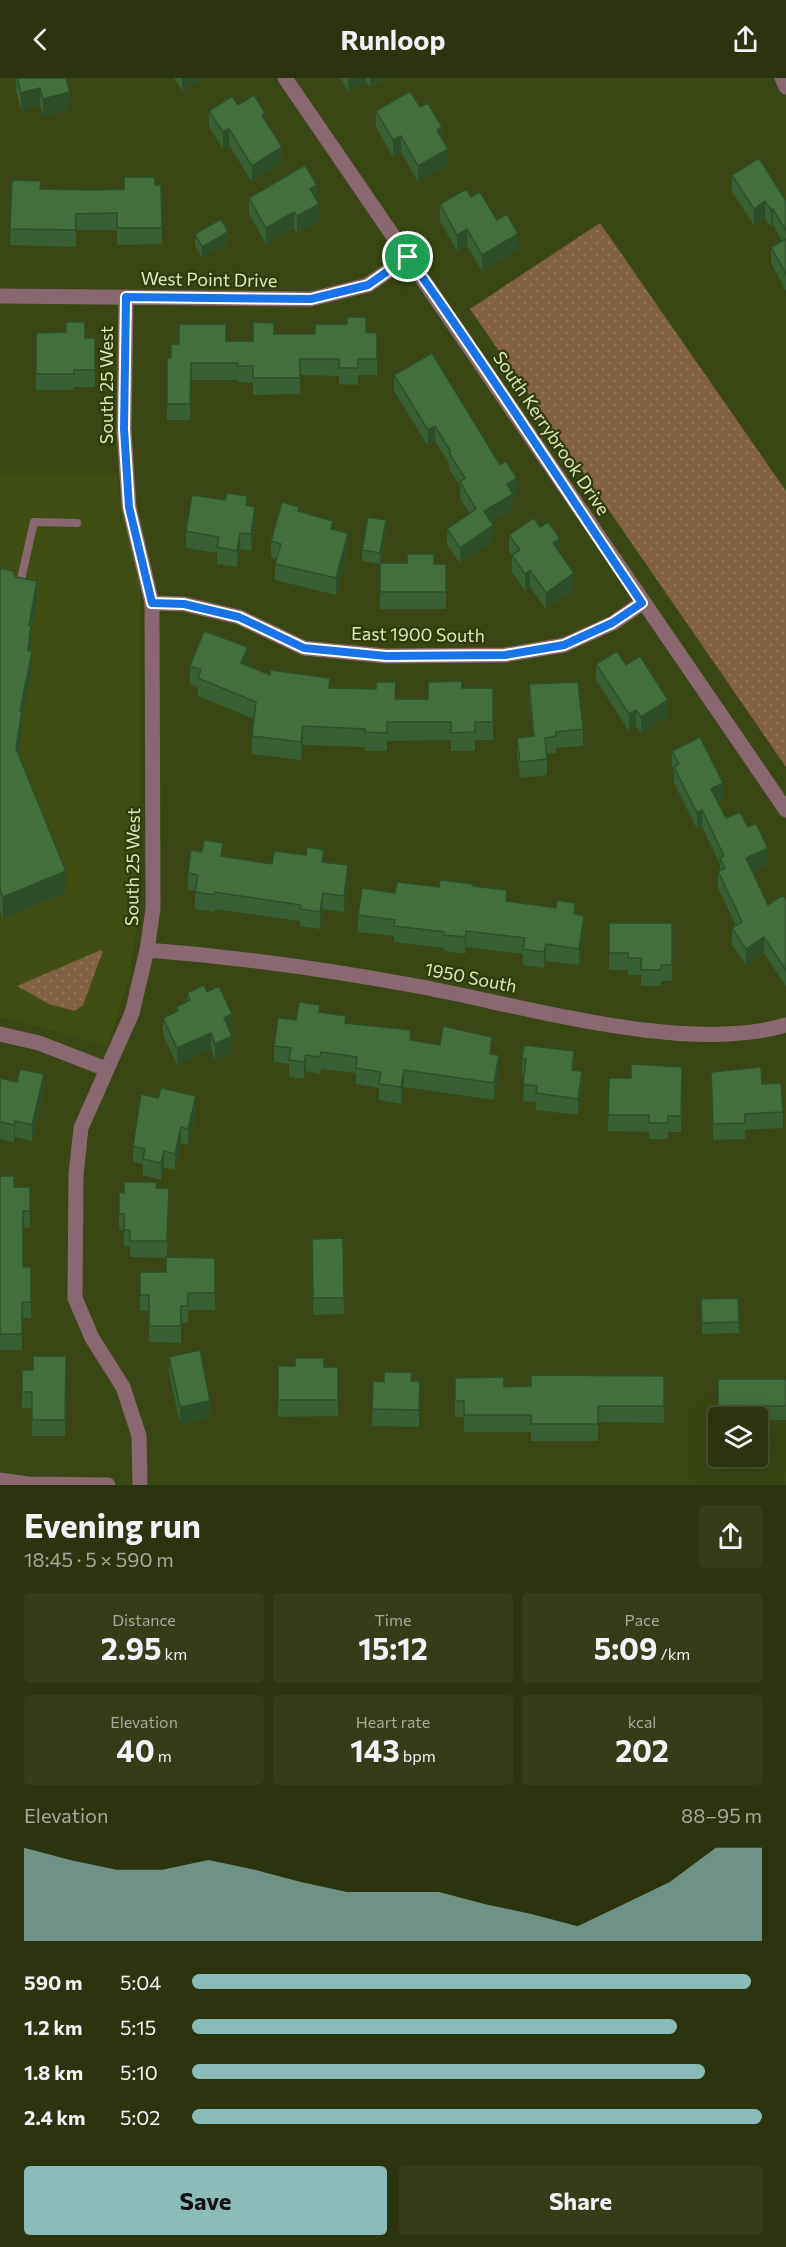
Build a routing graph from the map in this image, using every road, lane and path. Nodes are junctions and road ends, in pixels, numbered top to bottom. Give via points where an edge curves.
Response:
1 (285, 78) edge
2 (782, 78) edge
3 (786, 87) edge
4 (408, 257) junction
5 (0, 296) edge
6 (126, 297) junction
7 (77, 523) dead end
8 (19, 591) edge
9 (152, 603) junction
10 (642, 603) junction
11 (786, 810) edge
12 (147, 950) junction
13 (786, 1025) edge
14 (0, 1034) edge
15 (106, 1070) junction
16 (0, 1480) edge
17 (108, 1485) edge
18 (140, 1485) edge

1 - 4 street, South Kerrybrook Drive
2 - 3 street
4 - 6 street, West Point Drive via 368,285 311,299
4 - 10 street, South Kerrybrook Drive
5 - 6 street, West Point Drive
6 - 9 street, South 25 West via 124,429 129,507
7 - 8 lane via 34,522
9 - 10 street, East 1900 South via 184,604 239,617 304,648 398,656 505,655 564,645 612,623
9 - 12 street, South 25 West via 153,909
10 - 11 street, South Kerrybrook Drive
12 - 13 street, 1950 South via 222,955 421,987 630,1027 713,1036
12 - 15 street, South 25 West via 132,1013
14 - 15 street via 39,1043
15 - 18 street, South 25 West via 81,1128 76,1174 75,1298 92,1338 123,1388 139,1436
16 - 17 street

